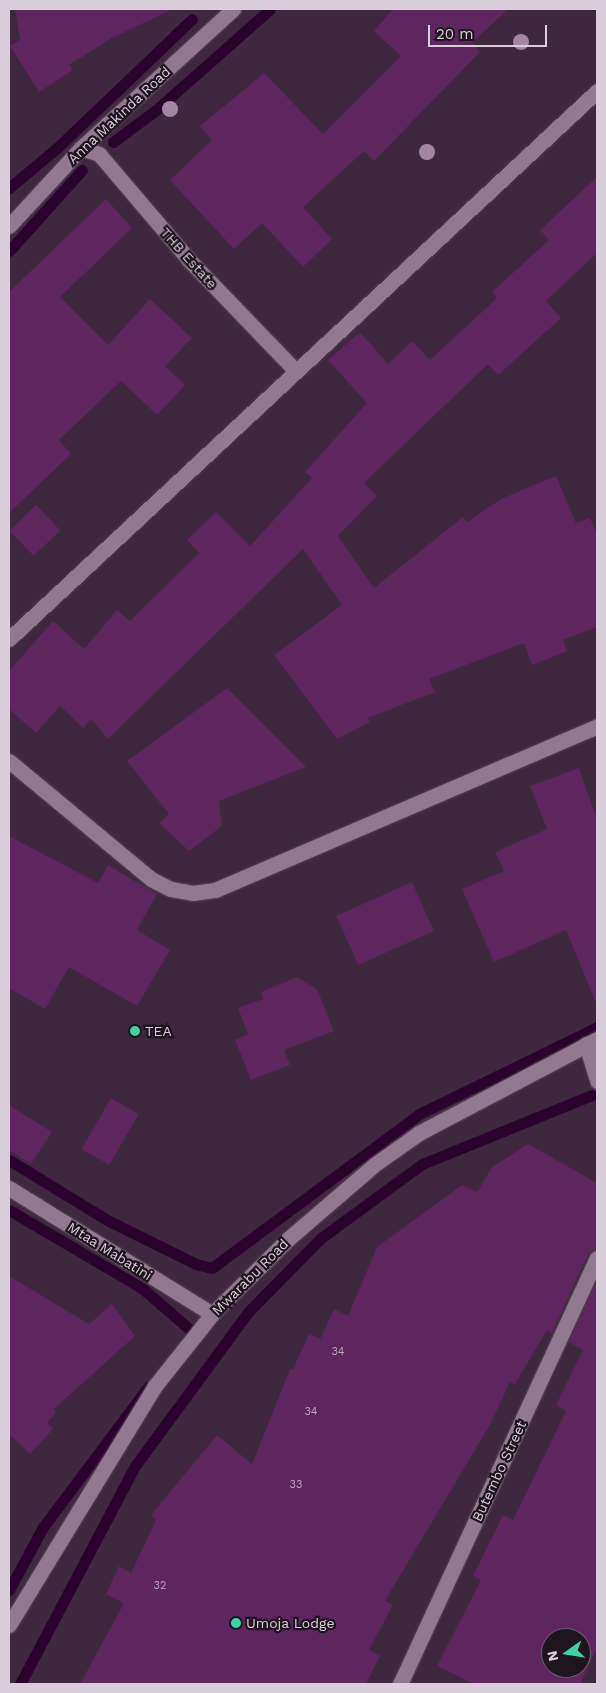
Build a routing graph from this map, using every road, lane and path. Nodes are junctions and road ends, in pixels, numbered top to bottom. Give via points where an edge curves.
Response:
1 (233, 9) edge
2 (597, 91) edge
3 (81, 148) junction
4 (9, 226) edge
5 (296, 371) junction
6 (9, 639) edge
7 (597, 726) edge
8 (9, 761) edge
9 (592, 1042) edge
10 (597, 1081) edge
11 (9, 1188) edge
12 (597, 1258) edge
13 (212, 1314) junction
14 (9, 1625) edge
15 (400, 1684) edge

1 - 3 street, Anna Makinda Road
2 - 5 street
3 - 4 street, Anna Makinda Road
3 - 5 street, THB Estate via 99,154 190,261
5 - 6 street
7 - 8 street via 216,890 193,893 171,889 151,879
9 - 10 street
9 - 13 street, Mwarabu Road via 475,1107 419,1133 374,1165 288,1238
11 - 13 street, Mtaa Mabatini
12 - 15 street, Butembo Street
13 - 14 street, Mwarabu Road via 154,1387

